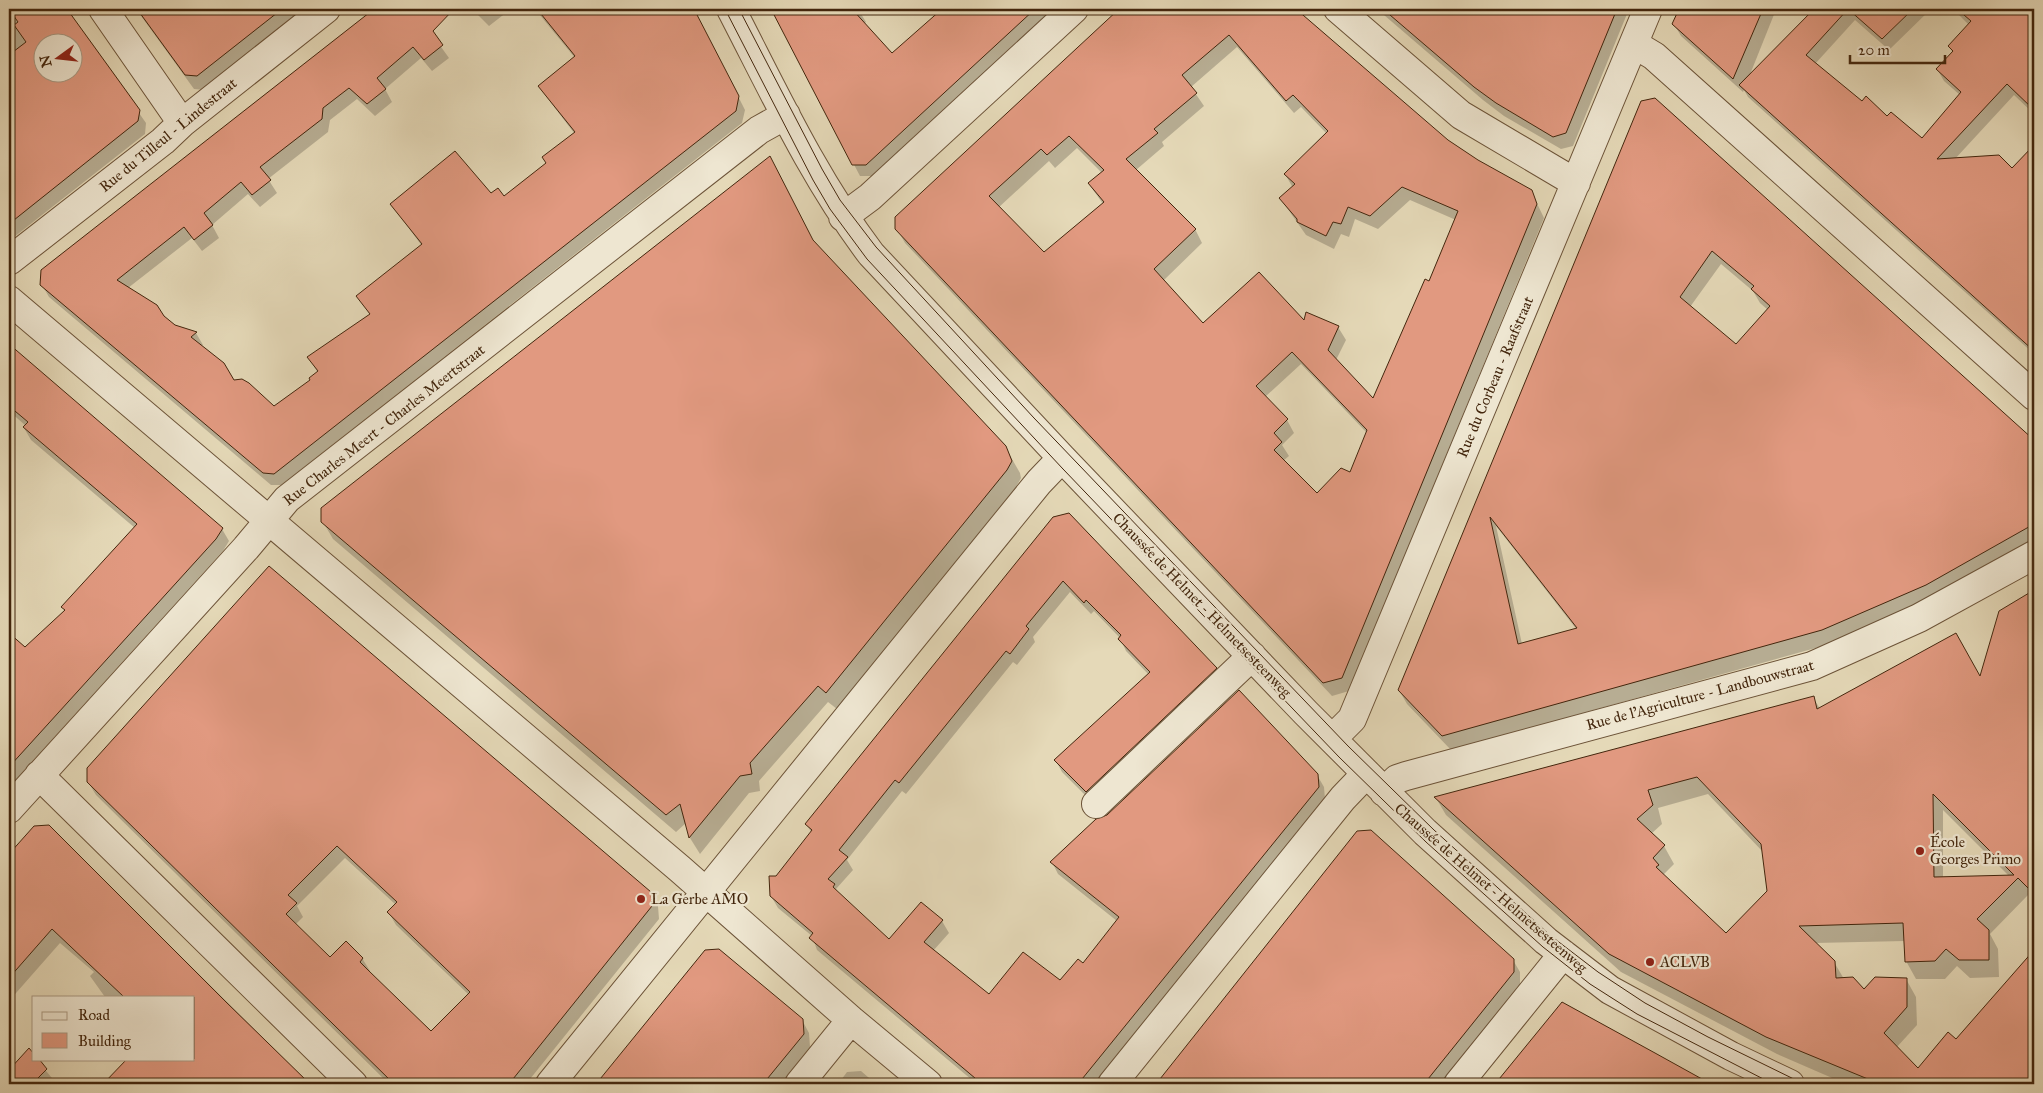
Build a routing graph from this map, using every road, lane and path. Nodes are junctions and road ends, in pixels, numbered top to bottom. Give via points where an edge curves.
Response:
1 (102, 9) edge
2 (326, 9) edge
3 (731, 9) edge
4 (1074, 9) edge
5 (1338, 9) edge
6 (1648, 9) edge
7 (1634, 44) junction
8 (786, 114) junction
9 (182, 123) junction
10 (1576, 183) junction
11 (843, 217) junction
12 (9, 261) edge
13 (9, 300) edge
14 (2034, 396) edge
15 (1062, 458) junction
16 (268, 522) junction
17 (2034, 555) edge
18 (1252, 656) junction
19 (1332, 739) junction
20 (39, 775) junction
21 (1375, 783) junction
22 (1096, 804) dead end
23 (9, 809) edge
24 (705, 892) junction
25 (1563, 954) junction
26 (851, 1020) junction
27 (353, 1084) edge
28 (550, 1084) edge
29 (799, 1084) edge
30 (928, 1084) edge
31 (1112, 1084) edge
32 (1458, 1084) edge
33 (1790, 1084) edge

1 - 9 street
2 - 9 street, Rue du Tilleul - Lindestraat
3 - 8 street, Chaussée de Helmet - Helmetsesteenweg
4 - 11 street via 878,190
5 - 10 street via 1461,115
6 - 7 street, Rue du Corbeau - Raafstraat
7 - 10 street, Rue du Corbeau - Raafstraat
7 - 14 street via 1654,56
8 - 11 street, Chaussée de Helmet - Helmetsesteenweg
8 - 16 street, Rue Charles Meert - Charles Meertstraat via 759,130 287,499
9 - 12 street, Rue du Tilleul - Lindestraat
10 - 19 street, Rue du Corbeau - Raafstraat via 1352,719
11 - 15 street, Chaussée de Helmet - Helmetsesteenweg via 899,285
13 - 16 street
15 - 18 street, Chaussée de Helmet - Helmetsesteenweg
15 - 24 street
16 - 20 street, Rue Charles Meert - Charles Meertstraat
16 - 24 street
17 - 21 street, Rue de l'Agriculture - Landbouwstraat via 1919,618 1812,666
18 - 19 street, Chaussée de Helmet - Helmetsesteenweg
18 - 22 street
19 - 21 street, Chaussée de Helmet - Helmetsesteenweg
20 - 23 street, Rue Charles Meert - Charles Meertstraat
20 - 27 street
21 - 25 street, Chaussée de Helmet - Helmetsesteenweg via 1425,832
21 - 31 street, Rue de l'Agriculture - Landbouwstraat via 1343,798
24 - 26 street
24 - 28 street
25 - 32 street
25 - 33 street, Chaussée de Helmet - Helmetsesteenweg via 1610,990
26 - 29 street
26 - 30 street

